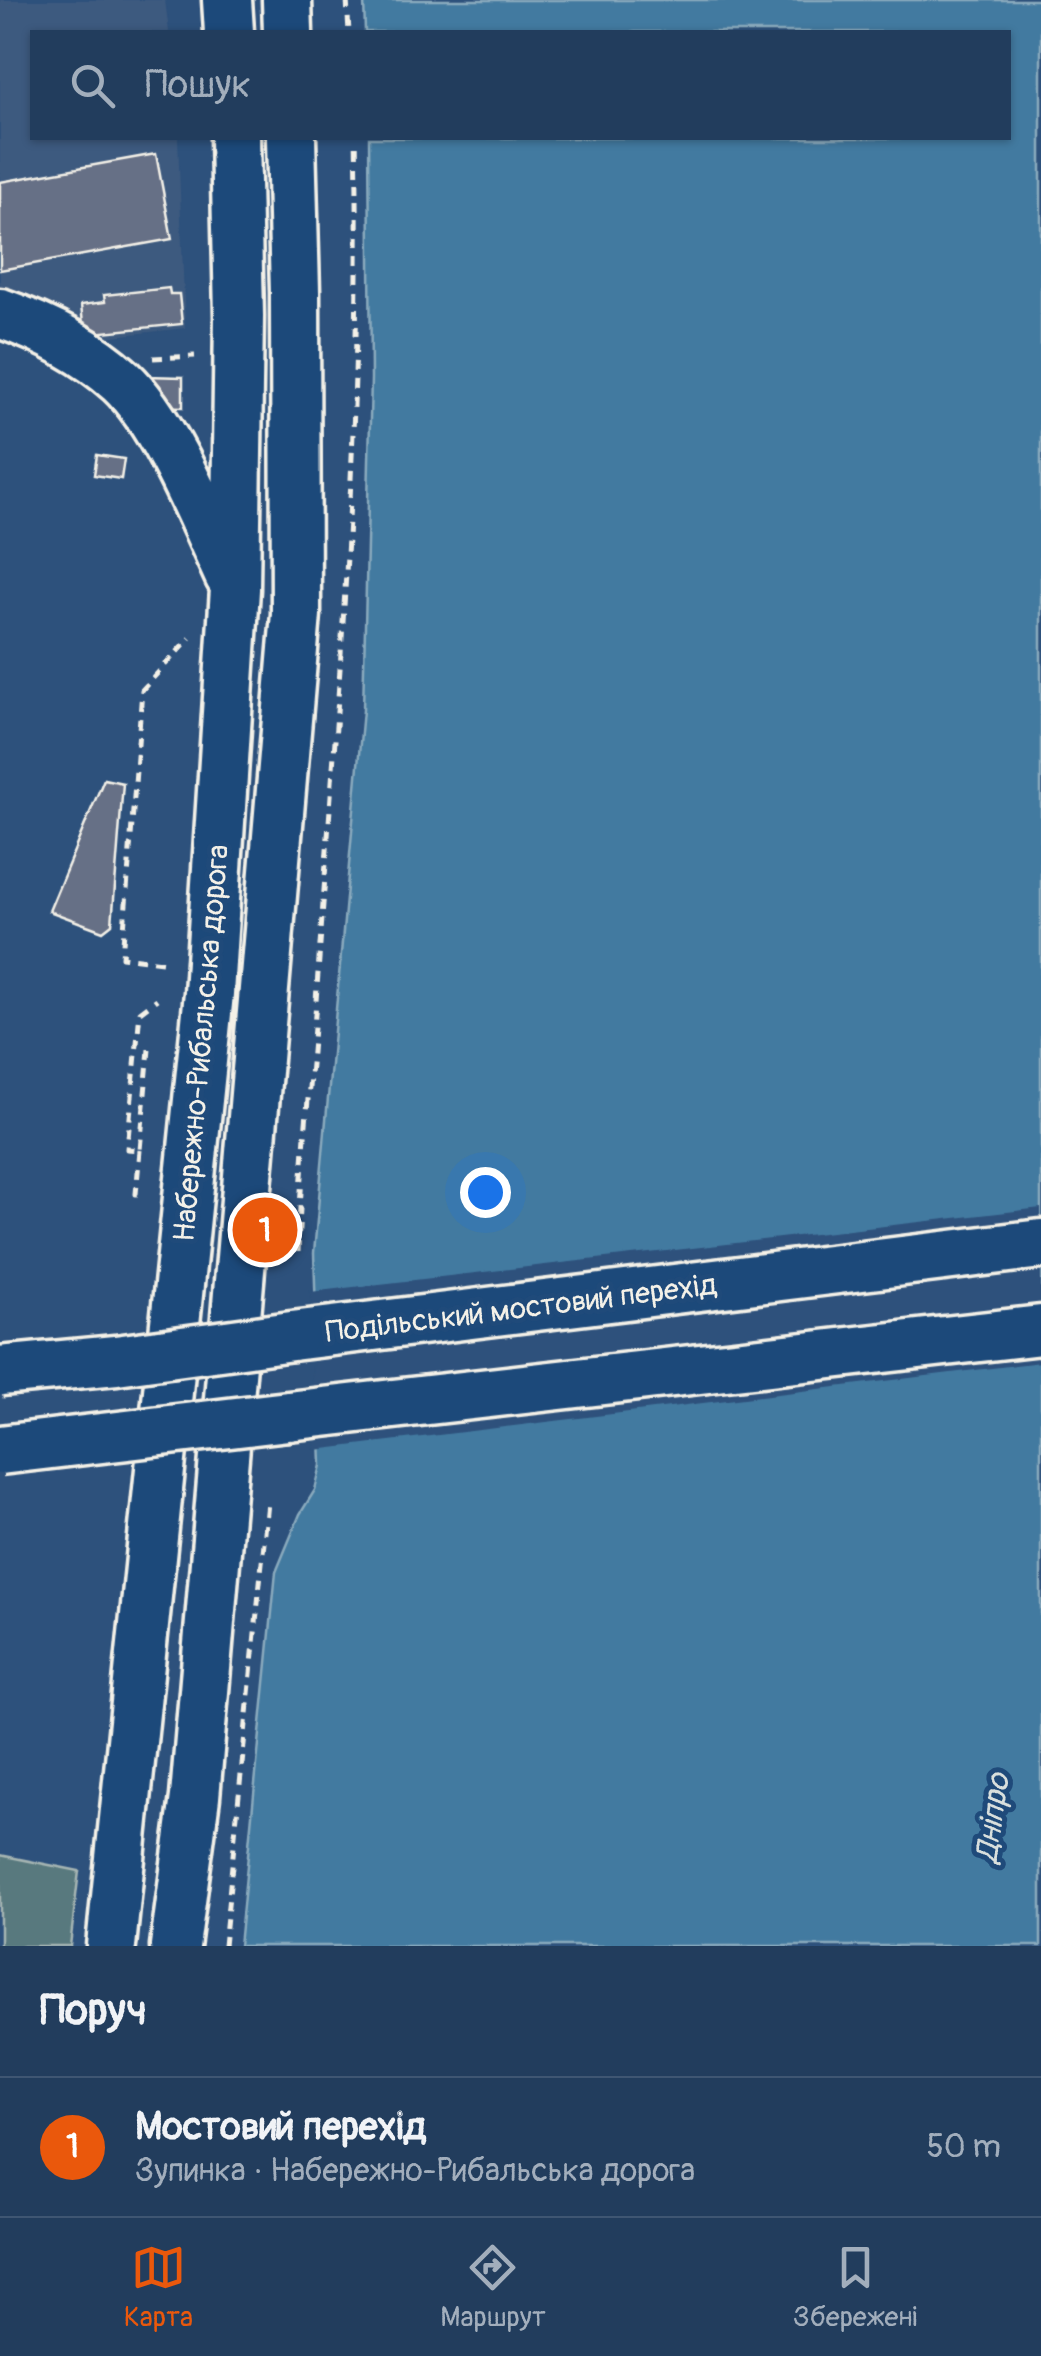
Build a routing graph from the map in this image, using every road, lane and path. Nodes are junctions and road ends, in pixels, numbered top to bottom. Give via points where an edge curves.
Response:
1 (227, 0) edge
2 (287, 0) edge
3 (347, 0) edge
4 (229, 30) edge
5 (288, 30) edge
6 (350, 30) edge
7 (235, 140) edge
8 (291, 140) edge
9 (356, 140) edge
10 (0, 313) edge
11 (236, 589) junction
12 (190, 638) dead end
13 (162, 962) dead end
14 (157, 999) dead end
15 (150, 1049) dead end
16 (140, 1150) junction
17 (144, 1194) dead end
18 (1041, 1244) edge
19 (298, 1252) dead end
20 (1041, 1330) edge
21 (0, 1371) edge
22 (0, 1450) edge
23 (268, 1502) dead end
24 (111, 1946) edge
25 (175, 1946) edge
26 (224, 1946) edge

1 - 4 main road
2 - 5 main road
3 - 6 path
7 - 11 main road, Набережно-Рибальська дорога
8 - 25 main road, Набережно-Рибальська дорога via 296,614 195,1796
9 - 19 path via 352,449
10 - 11 main road via 34,324 82,353 143,406
11 - 24 main road, Набережно-Рибальська дорога via 210,993
12 - 13 path via 142,690 122,957
14 - 16 path via 140,1012 127,1150
15 - 16 path
16 - 17 path via 136,1194
18 - 21 main road, Подільський мостовий перехід, bridge
20 - 22 main road, bridge
23 - 26 path

